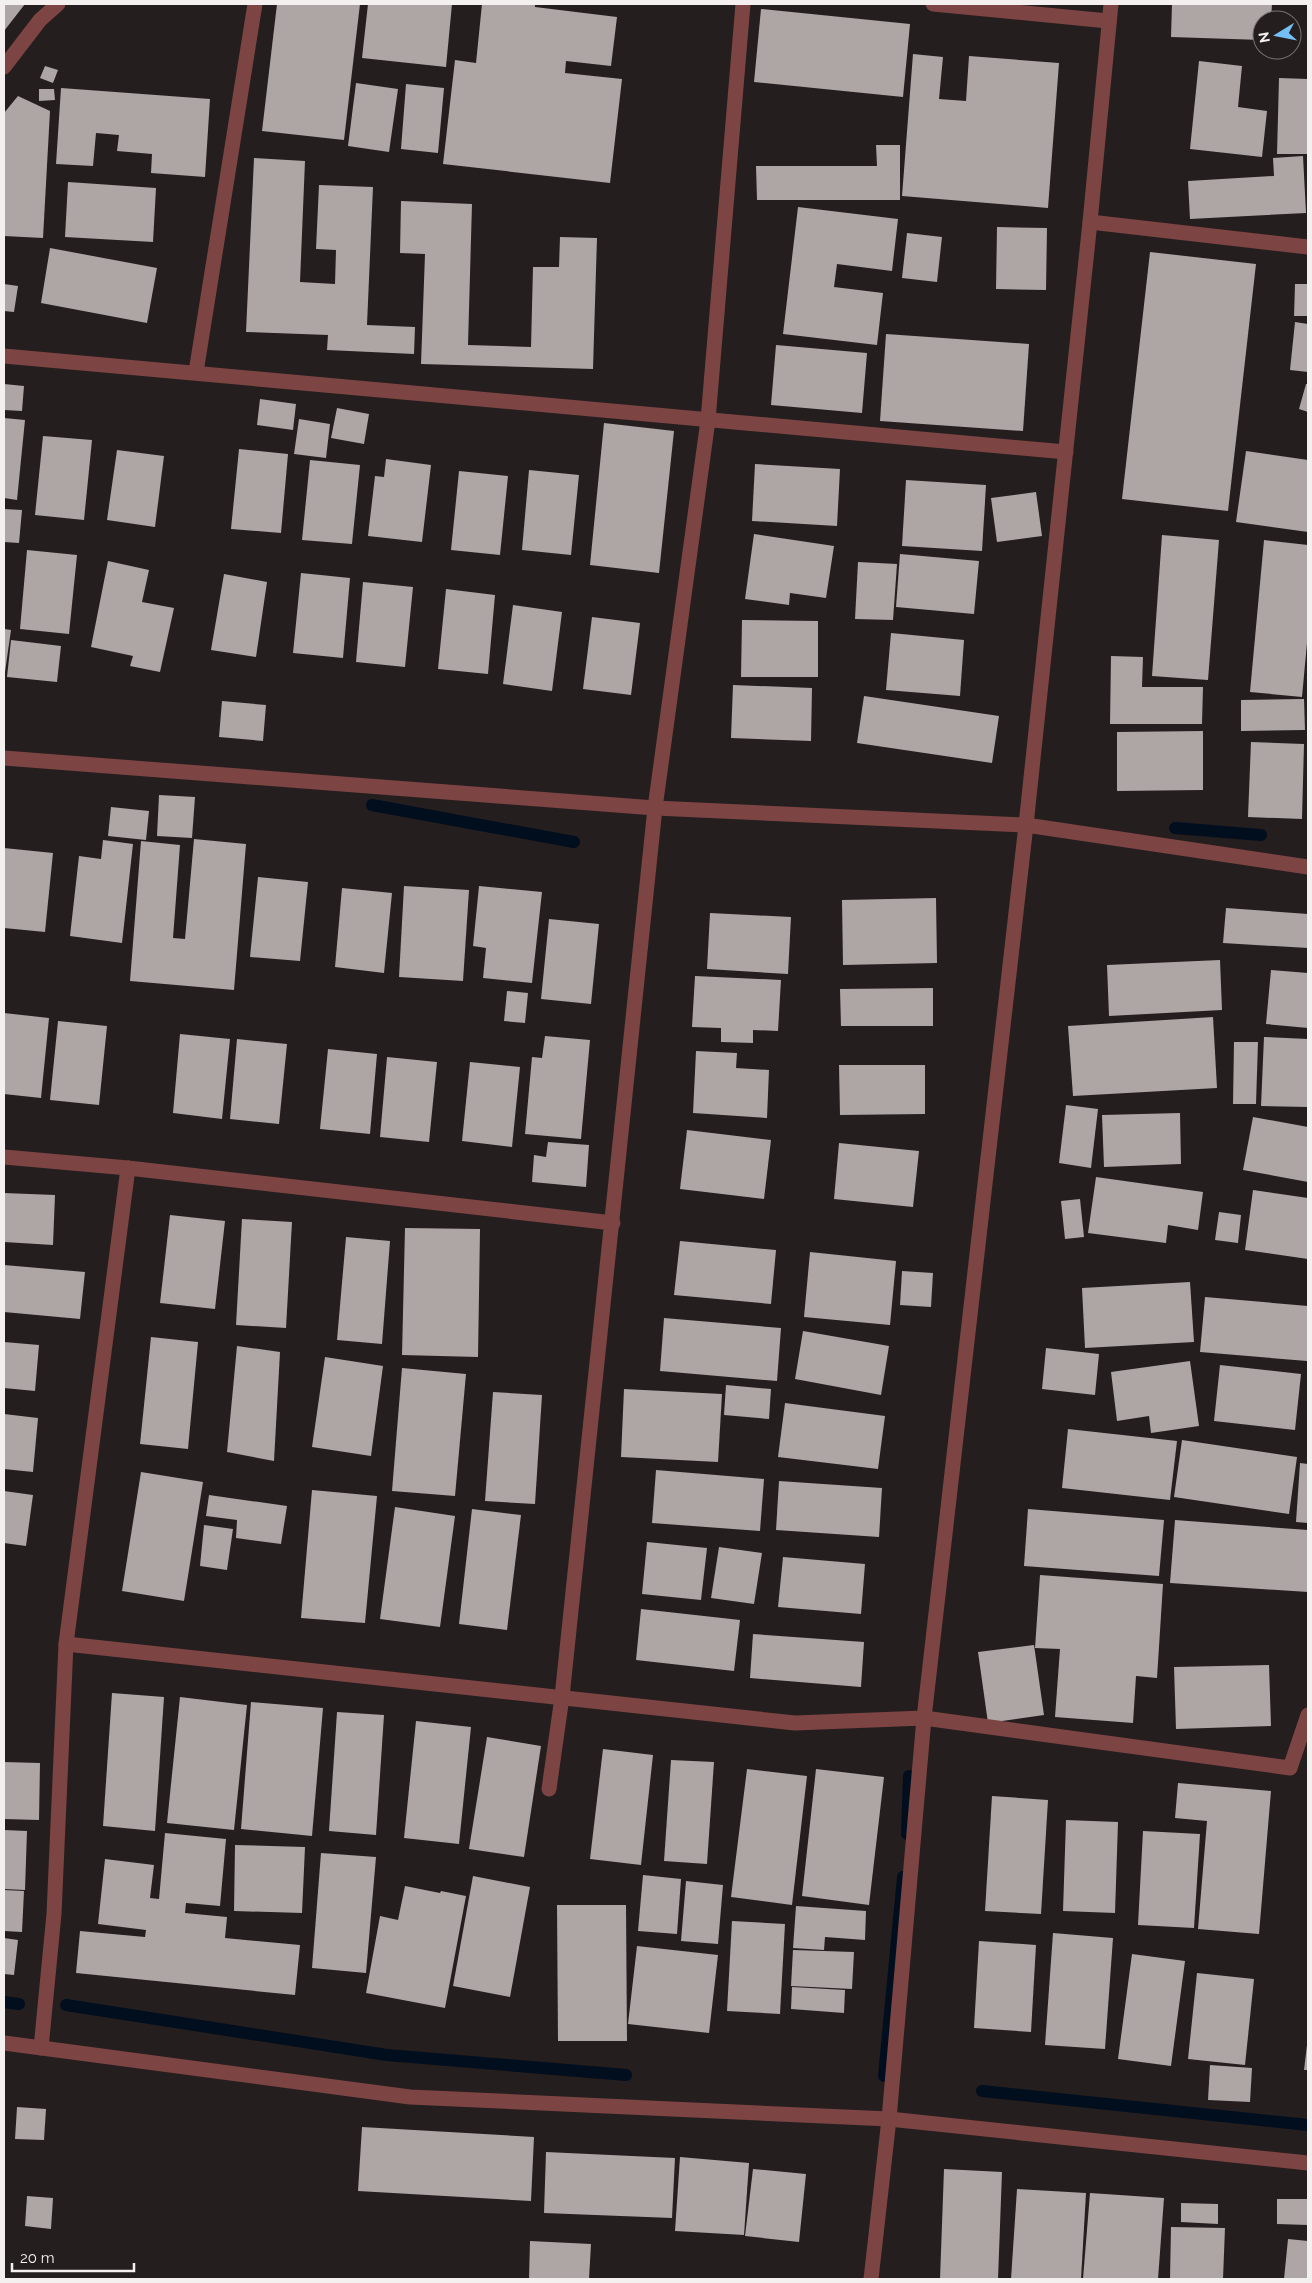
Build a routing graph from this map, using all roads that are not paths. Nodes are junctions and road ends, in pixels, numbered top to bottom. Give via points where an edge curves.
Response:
1 (58, 4) edge
2 (254, 4) edge
3 (742, 4) edge
4 (933, 4) edge
5 (1111, 4) edge
6 (1108, 21) junction
7 (4, 67) edge
8 (1090, 222) junction
9 (1308, 247) edge
10 (4, 356) edge
11 (196, 372) junction
12 (708, 420) junction
13 (1066, 452) junction
14 (4, 758) edge
15 (655, 808) junction
16 (1026, 825) junction
17 (1308, 866) edge
18 (4, 1158) edge
19 (128, 1168) junction
20 (613, 1223) junction
21 (66, 1644) junction
22 (562, 1697) junction
23 (1308, 1714) edge
24 (924, 1718) junction
25 (549, 1789) dead end
26 (4, 2043) edge
27 (41, 2048) junction
28 (888, 2118) junction
29 (1308, 2163) edge
30 (871, 2279) edge

1 - 7 street via 40,20
2 - 11 street
3 - 12 street
4 - 6 street
5 - 6 street
6 - 8 street
8 - 9 street
8 - 13 street
10 - 11 street
11 - 12 street
12 - 13 street
12 - 15 street
13 - 16 street
14 - 15 street
15 - 16 street
15 - 20 street
16 - 17 street
16 - 24 street
18 - 19 street
19 - 20 street
19 - 21 street
20 - 22 street
21 - 22 street
21 - 27 street via 54,1914
22 - 24 street via 795,1723
22 - 25 street
23 - 24 street via 1290,1768
24 - 28 street
26 - 27 street
27 - 28 street via 410,2097
28 - 29 street
28 - 30 street

